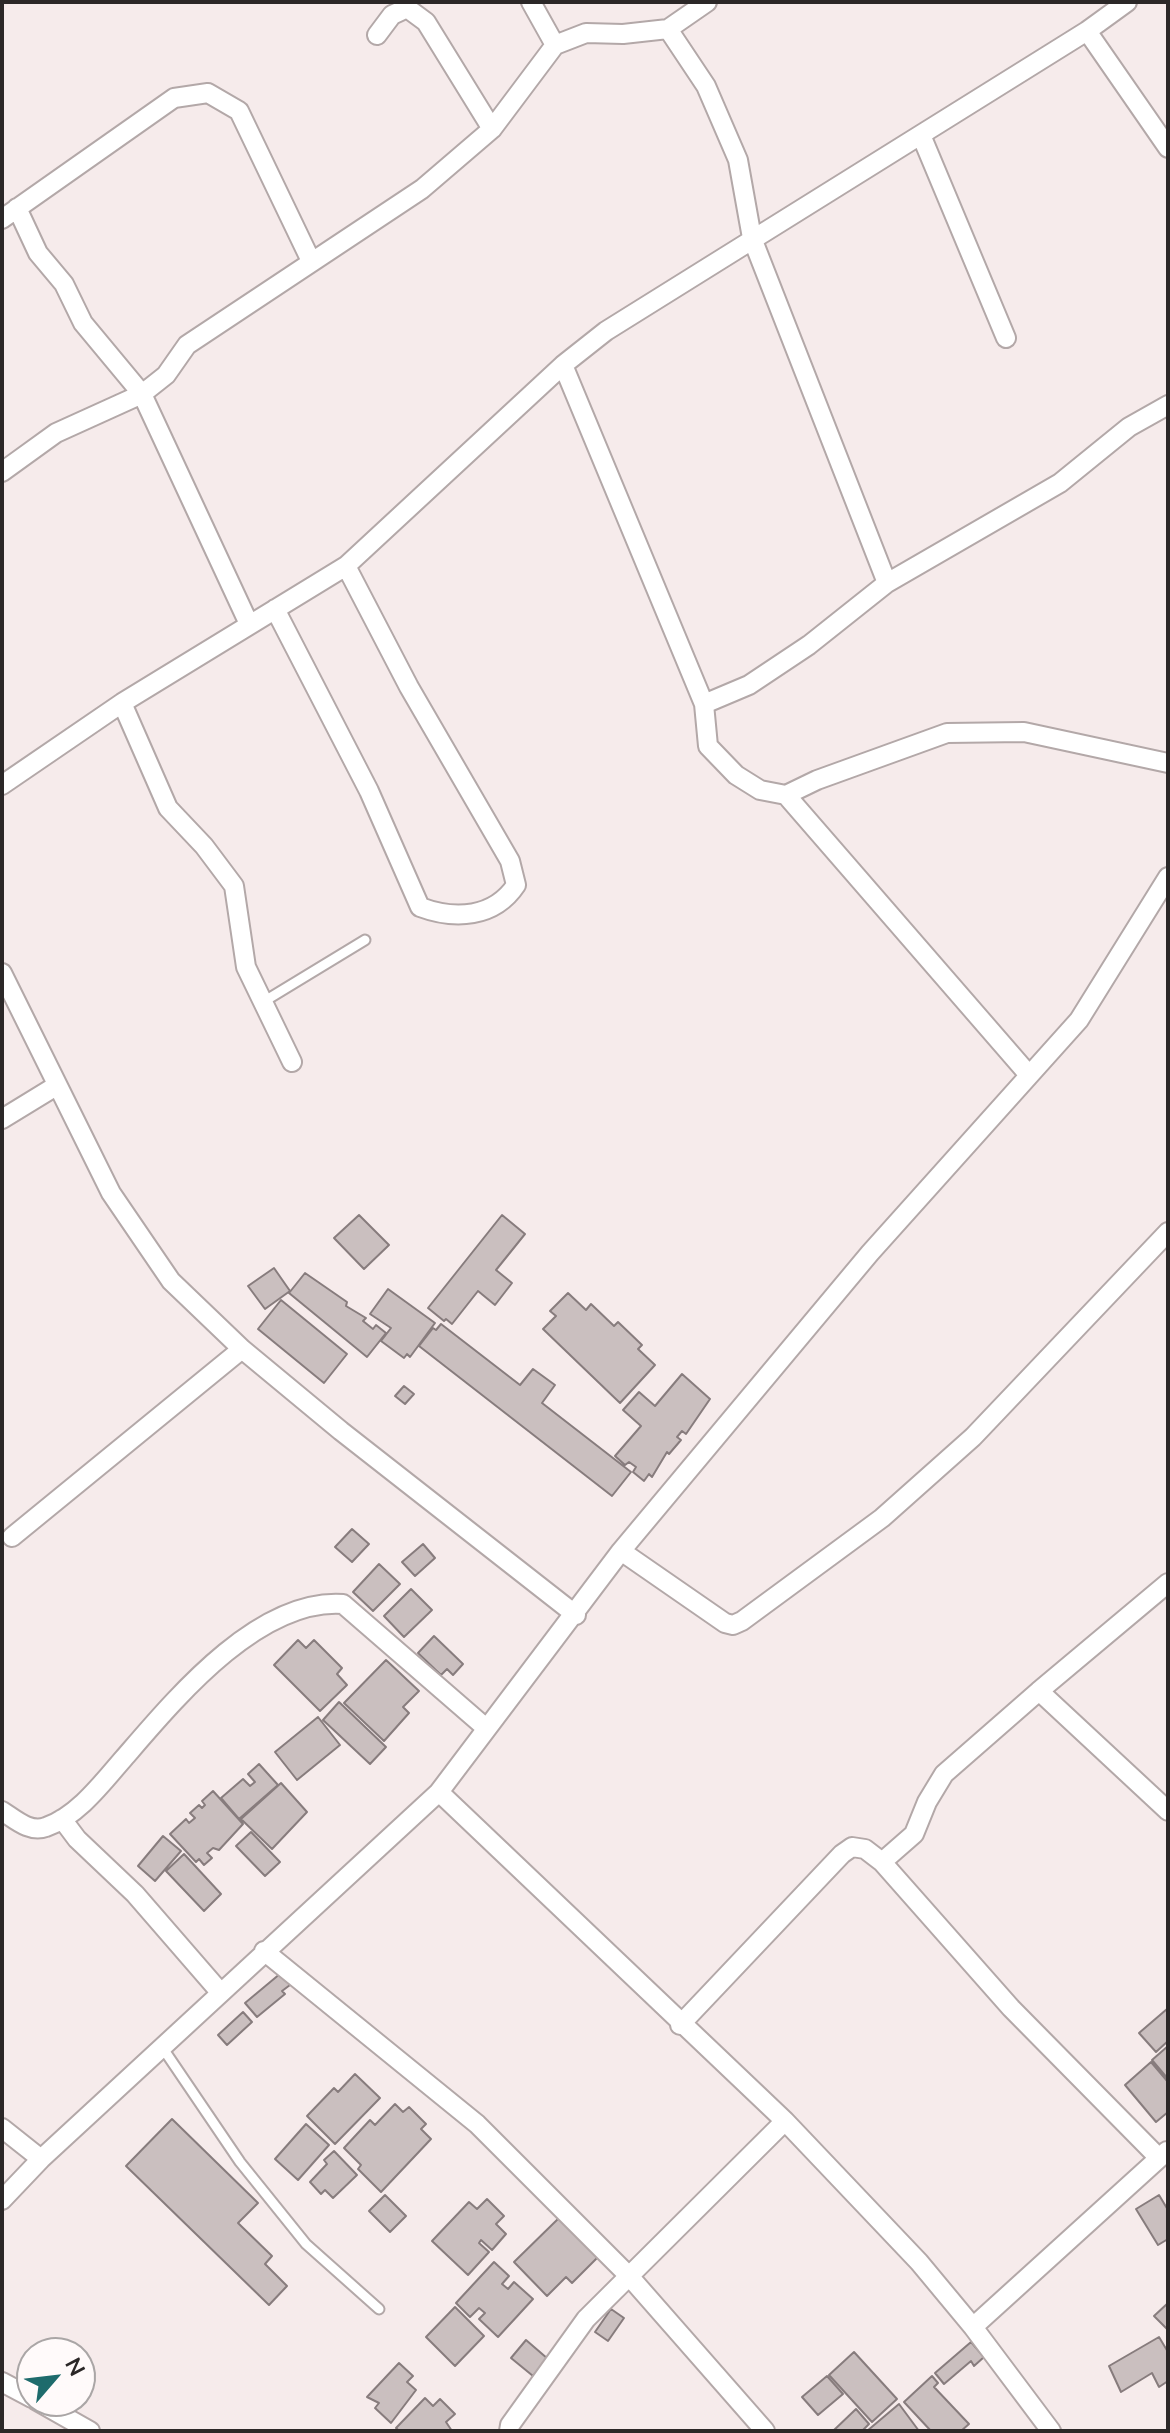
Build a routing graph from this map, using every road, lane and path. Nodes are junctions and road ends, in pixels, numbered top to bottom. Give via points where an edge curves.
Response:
1 (531, 2) edge
2 (707, 2) edge
3 (1127, 2) edge
4 (668, 29) junction
5 (1087, 31) junction
6 (377, 35) dead end
7 (555, 45) junction
8 (492, 129) junction
9 (921, 135) junction
10 (1168, 148) edge
11 (9, 214) edge
12 (752, 238) junction
13 (311, 261) junction
14 (1006, 338) dead end
15 (563, 365) junction
16 (142, 394) junction
17 (1168, 405) edge
18 (2, 472) edge
19 (346, 566) junction
20 (887, 583) junction
21 (275, 609) junction
22 (249, 624) junction
23 (122, 703) junction
24 (704, 704) junction
25 (1168, 763) edge
26 (2, 785) edge
27 (786, 795) junction
28 (1168, 877) edge
29 (365, 940) dead end
30 (4, 982) edge
31 (263, 1002) junction
32 (292, 1062) dead end
33 (1029, 1075) junction
34 (56, 1086) junction
35 (2, 1119) edge
36 (1168, 1232) edge
37 (242, 1349) junction
38 (12, 1537) dead end
39 (621, 1551) junction
40 (1168, 1583) edge
41 (576, 1615) junction
42 (1039, 1691) junction
43 (486, 1728) junction
44 (439, 1792) junction
45 (2, 1811) edge
46 (1168, 1811) edge
47 (62, 1819) junction
48 (882, 1862) junction
49 (264, 1951) junction
50 (220, 1992) junction
51 (680, 2025) junction
52 (162, 2047) junction
53 (785, 2121) junction
54 (2, 2128) edge
55 (1164, 2154) edge
56 (41, 2159) junction
57 (2, 2200) edge
58 (629, 2276) junction
59 (379, 2309) dead end
60 (973, 2327) junction
61 (65, 2417) edge
62 (90, 2431) edge
63 (509, 2431) edge
64 (765, 2431) edge
65 (1051, 2431) edge

1 - 7 street
2 - 4 street
3 - 5 street
4 - 7 street via 586,33
4 - 12 street via 706,86 738,160
5 - 9 street
5 - 10 street
6 - 8 street via 392,15 407,8 426,22
7 - 8 street
8 - 13 street via 422,189
9 - 12 street
9 - 14 street
11 - 13 street via 174,98 208,93 239,111
11 - 16 street via 64,284 83,323
12 - 15 street via 606,331
12 - 20 street
13 - 16 street via 187,345 166,375
15 - 19 street
15 - 24 street
16 - 18 street via 56,433
16 - 22 street
17 - 20 street via 1129,427 1060,483
19 - 21 street
19 - 21 street via 510,861 516,885 508,897 482,912 445,917 420,907 369,791
20 - 24 street via 749,685
21 - 22 street
22 - 23 street
23 - 26 street
23 - 31 street via 168,808 234,886 246,967
24 - 27 street via 708,746 748,783
25 - 27 street via 1024,732 947,733
27 - 33 street
28 - 33 street via 1079,1020
29 - 31 lane
30 - 34 street
31 - 32 street
33 - 39 street via 870,1253
34 - 35 street
34 - 37 street via 111,1193 171,1281
36 - 39 street via 973,1437 882,1518 742,1621 725,1623
37 - 38 street
37 - 41 street
39 - 41 street
40 - 42 street
41 - 43 street
42 - 46 street
42 - 48 street via 944,1774 914,1834
43 - 44 street
43 - 47 street via 343,1604 319,1602 262,1629 206,1667 93,1794
44 - 49 street
44 - 51 street
45 - 47 street via 29,1828 45,1828
47 - 50 street
48 - 51 street via 865,1849 852,1847 842,1854
48 - 55 street via 1011,2008
49 - 50 street
49 - 58 street via 477,2124
50 - 52 street
51 - 53 street
52 - 56 street
52 - 59 lane via 240,2162 306,2244
53 - 58 street
53 - 60 street
54 - 56 street
55 - 60 street
56 - 57 street
58 - 63 street via 586,2319
58 - 64 street
60 - 65 street
61 - 62 street

